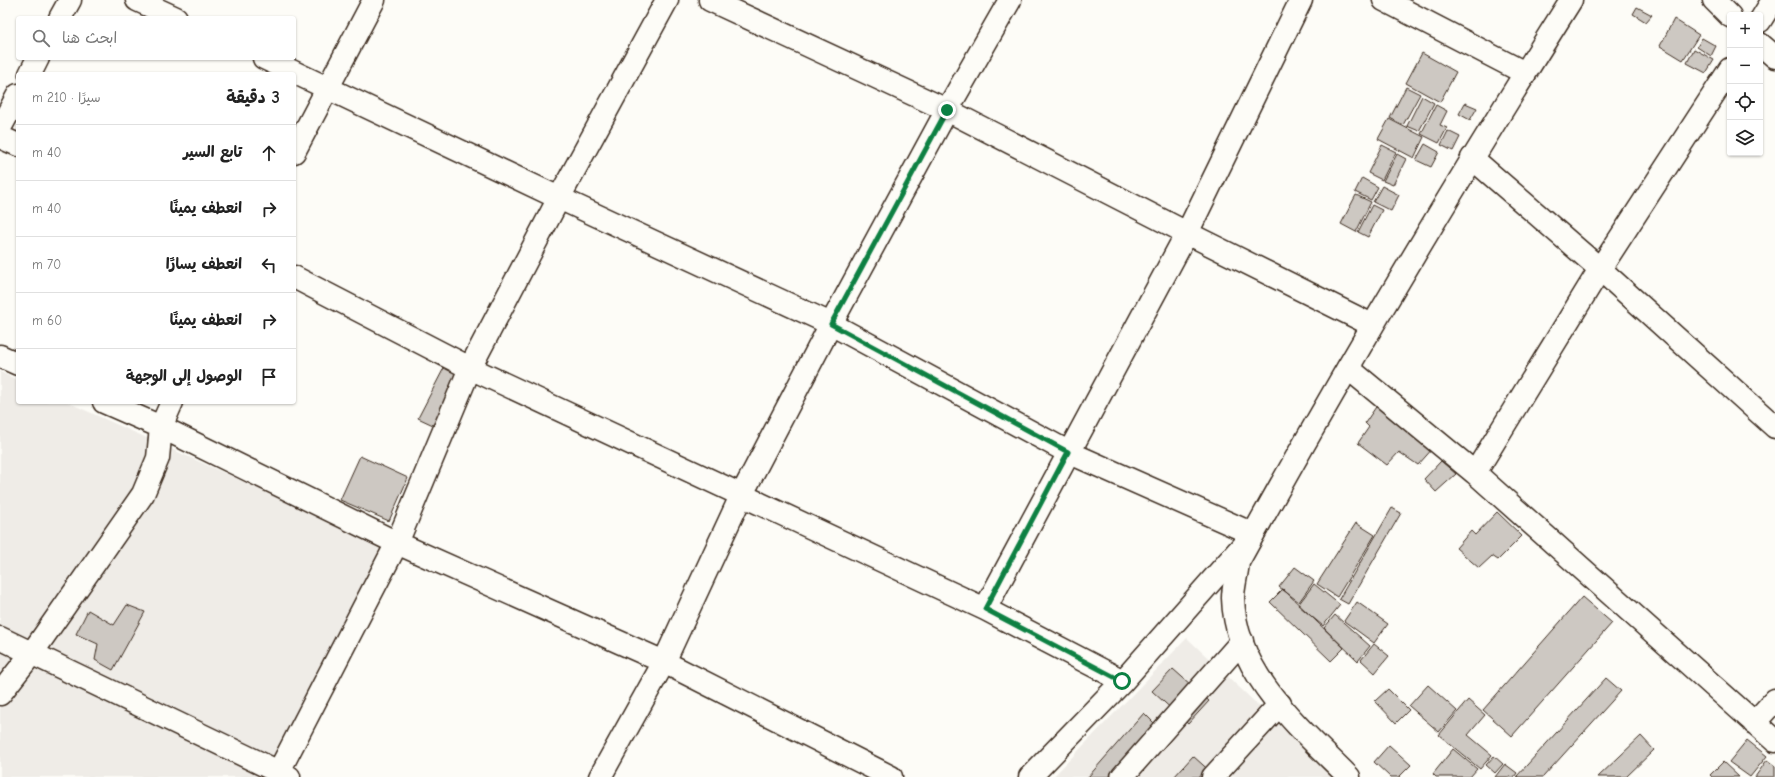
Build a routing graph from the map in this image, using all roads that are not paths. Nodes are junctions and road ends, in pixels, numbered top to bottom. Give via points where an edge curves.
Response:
1 (70, 0) edge
2 (137, 0) edge
3 (374, 0) edge
4 (667, 0) edge
5 (710, 0) edge
6 (1010, 0) edge
7 (1301, 0) edge
8 (1384, 0) edge
9 (1571, 0) edge
10 (1714, 0) edge
11 (1773, 0) edge
12 (1727, 13) edge
13 (61, 16) edge
14 (172, 16) edge
15 (1763, 16) edge
16 (1763, 47) edge
17 (1775, 57) edge
18 (37, 60) edge
19 (268, 60) edge
20 (31, 72) edge
21 (295, 72) edge
22 (296, 72) edge
23 (1727, 73) edge
24 (1524, 74) junction
25 (328, 87) junction
26 (16, 99) edge
27 (947, 110) junction
28 (0, 128) edge
29 (0, 137) edge
30 (16, 144) edge
31 (296, 148) edge
32 (1472, 158) junction
33 (559, 198) junction
34 (1187, 232) junction
35 (1600, 269) junction
36 (296, 278) edge
37 (831, 324) junction
38 (1372, 325) junction
39 (0, 356) edge
40 (16, 363) edge
41 (470, 368) junction
42 (1348, 368) junction
43 (109, 404) edge
44 (171, 404) edge
45 (161, 427) junction
46 (1775, 427) edge
47 (1068, 452) junction
48 (1475, 473) junction
49 (742, 494) junction
50 (1253, 534) junction
51 (397, 543) junction
52 (985, 609) junction
53 (0, 638) edge
54 (1242, 641) junction
55 (32, 652) junction
56 (664, 662) junction
57 (1122, 681) junction
58 (0, 694) edge
59 (1775, 700) edge
60 (1280, 704) junction
61 (1754, 722) junction
62 (1775, 741) edge
63 (281, 775) edge
64 (600, 777) edge
65 (891, 777) edge
66 (1030, 777) edge
67 (1122, 777) edge
68 (1213, 777) edge
69 (1349, 777) edge

1 - 13 main road
2 - 14 main road
3 - 25 main road
4 - 33 main road
5 - 27 main road
6 - 27 main road
7 - 34 main road
8 - 24 main road
9 - 24 main road
10 - 12 main road
11 - 15 main road
16 - 17 main road
18 - 20 main road
19 - 21 main road
22 - 25 main road
23 - 35 main road
24 - 32 main road
25 - 31 main road
25 - 33 main road
26 - 28 main road
27 - 34 main road
27 - 37 main road
29 - 30 main road
32 - 35 main road
32 - 38 main road
33 - 37 main road
33 - 41 main road
34 - 38 main road
34 - 47 main road
35 - 46 main road
35 - 48 main road
36 - 41 main road
37 - 47 main road
37 - 49 main road
38 - 42 main road
39 - 40 main road
41 - 49 main road
41 - 51 main road
42 - 48 main road
42 - 50 main road
43 - 45 main road
44 - 45 main road
45 - 51 main road
45 - 55 main road via 158,458 143,494
47 - 50 main road
47 - 52 main road
48 - 61 main road
49 - 52 main road
49 - 56 main road
50 - 54 main road via 1238,562 1233,598
50 - 57 main road
51 - 56 main road
51 - 63 main road
52 - 57 main road
53 - 55 main road
54 - 60 main road via 1249,661 1260,680
54 - 67 main road
55 - 58 main road
55 - 63 main road
56 - 64 main road
56 - 65 main road
57 - 66 main road
59 - 61 main road
60 - 68 main road
60 - 69 main road
61 - 62 main road

